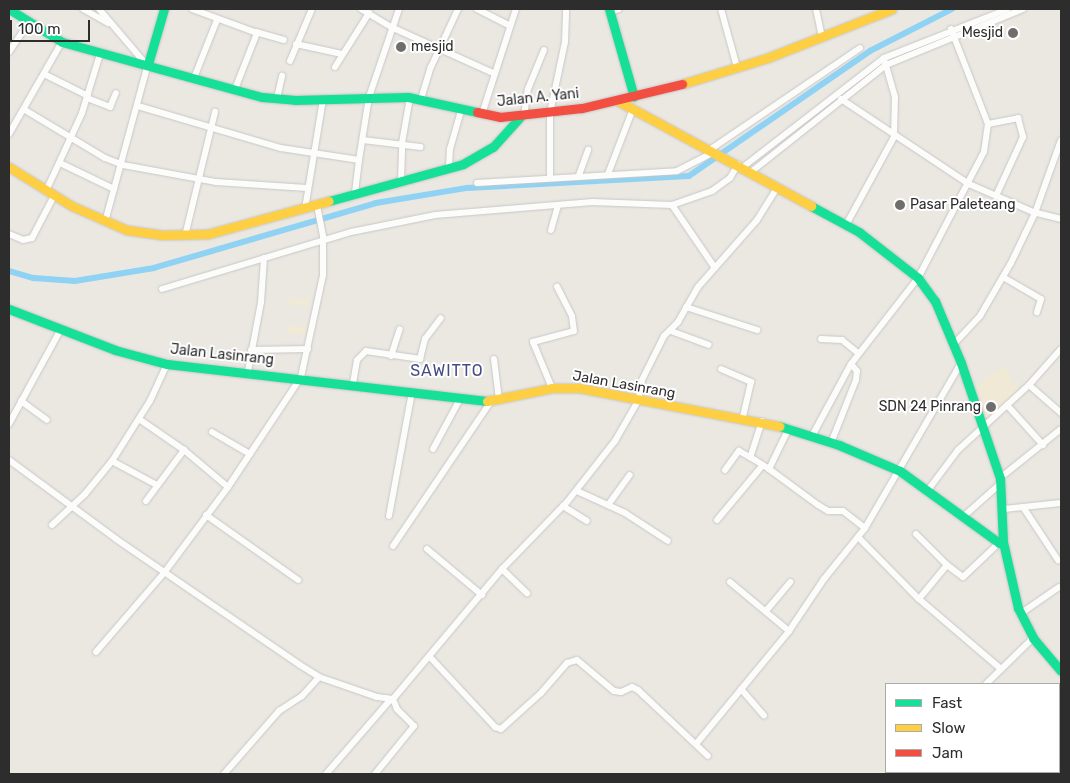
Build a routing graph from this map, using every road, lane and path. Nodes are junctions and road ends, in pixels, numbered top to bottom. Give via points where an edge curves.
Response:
1 (9, 9) edge
2 (83, 9) edge
3 (99, 9) edge
4 (164, 9) edge
5 (192, 9) edge
6 (312, 9) edge
7 (361, 9) edge
8 (399, 9) edge
9 (458, 9) edge
10 (478, 9) edge
11 (516, 9) edge
12 (566, 9) edge
13 (721, 9) edge
14 (816, 9) edge
15 (892, 9) edge
16 (1008, 9) edge
17 (1023, 9) edge
18 (613, 10) edge
19 (369, 14) junction
20 (989, 19) junction
21 (217, 20) junction
22 (28, 22) junction
23 (112, 26) junction
24 (510, 26) junction
25 (391, 27) junction
26 (256, 32) junction
27 (952, 32) junction
28 (822, 38) junction
29 (284, 40) dead end
30 (62, 42) junction
31 (296, 44) junction
32 (860, 48) dead end
33 (439, 49) junction
34 (544, 50) dead end
35 (9, 52) edge
36 (100, 54) junction
37 (342, 54) junction
38 (290, 61) dead end
39 (885, 61) junction
40 (146, 63) junction
41 (335, 67) dead end
42 (737, 67) junction
43 (493, 73) junction
44 (44, 74) junction
45 (282, 76) dead end
46 (194, 78) junction
47 (235, 90) junction
48 (116, 92) dead end
49 (88, 97) junction
50 (369, 97) junction
51 (410, 97) junction
52 (634, 97) junction
53 (277, 98) junction
54 (323, 99) junction
55 (421, 99) junction
56 (841, 99) junction
57 (618, 101) junction
58 (138, 106) junction
59 (633, 109) junction
60 (25, 110) junction
61 (461, 111) junction
62 (215, 112) dead end
63 (550, 112) junction
64 (482, 115) junction
65 (523, 116) junction
66 (988, 124) junction
67 (211, 127) junction
68 (9, 134) edge
69 (894, 137) junction
70 (71, 139) junction
71 (363, 140) junction
72 (1061, 140) edge
73 (402, 143) junction
74 (421, 147) dead end
75 (588, 150) dead end
76 (714, 151) junction
77 (315, 154) junction
78 (359, 160) junction
79 (60, 163) junction
80 (123, 165) junction
81 (741, 166) junction
82 (9, 168) edge
83 (449, 168) junction
84 (608, 174) junction
85 (579, 175) junction
86 (550, 177) junction
87 (197, 179) junction
88 (401, 180) junction
89 (477, 183) dead end
90 (969, 184) junction
91 (307, 188) junction
92 (778, 188) junction
93 (114, 190) junction
94 (50, 194) junction
95 (355, 194) junction
96 (996, 196) junction
97 (672, 205) junction
98 (558, 206) junction
99 (318, 207) junction
100 (304, 209) junction
101 (1035, 213) junction
102 (1061, 219) edge
103 (105, 222) junction
104 (846, 225) junction
105 (551, 230) dead end
106 (9, 234) edge
107 (185, 236) junction
108 (323, 238) junction
109 (264, 258) junction
110 (715, 268) junction
111 (1004, 277) junction
112 (918, 278) junction
113 (557, 287) dead end
114 (162, 289) dead end
115 (686, 307) junction
116 (9, 309) edge
117 (1037, 312) dead end
118 (441, 318) dead end
119 (61, 329) junction
120 (400, 329) dead end
121 (758, 330) dead end
122 (671, 331) junction
123 (821, 339) dead end
124 (709, 345) dead end
125 (953, 345) junction
126 (308, 349) junction
127 (1061, 349) edge
128 (251, 350) junction
129 (858, 353) junction
130 (391, 356) junction
131 (494, 360) dead end
132 (961, 363) junction
133 (167, 364) junction
134 (851, 364) junction
135 (721, 368) dead end
136 (248, 371) junction
137 (300, 377) junction
138 (353, 383) junction
139 (1028, 385) junction
140 (552, 388) junction
141 (412, 392) junction
142 (460, 399) junction
143 (21, 400) junction
144 (495, 400) junction
145 (638, 401) junction
146 (1007, 405) junction
147 (1061, 413) edge
148 (139, 419) junction
149 (47, 420) dead end
150 (742, 420) junction
151 (762, 421) junction
152 (9, 424) edge
153 (984, 425) junction
154 (789, 428) junction
155 (1061, 429) edge
156 (212, 432) dead end
157 (812, 436) junction
158 (831, 443) junction
159 (1042, 445) junction
160 (433, 448) dead end
161 (184, 450) junction
162 (250, 454) junction
163 (750, 457) junction
164 (9, 460) edge
165 (112, 461) junction
166 (762, 466) junction
167 (769, 469) junction
168 (725, 470) dead end
169 (900, 471) junction
170 (630, 475) dead end
171 (1001, 480) junction
172 (157, 485) junction
173 (228, 487) junction
174 (928, 490) junction
175 (576, 491) junction
176 (146, 501) dead end
177 (1061, 503) edge
178 (608, 505) junction
179 (72, 506) junction
180 (563, 506) junction
181 (1023, 507) junction
182 (1004, 509) junction
183 (206, 516) junction
184 (389, 516) dead end
185 (964, 516) junction
186 (717, 520) dead end
187 (587, 521) dead end
188 (52, 525) dead end
189 (865, 528) junction
190 (916, 534) dead end
191 (858, 537) junction
192 (668, 541) dead end
193 (1001, 543) junction
194 (393, 546) dead end
195 (426, 549) dead end
196 (1058, 560) dead end
197 (947, 566) junction
198 (502, 569) junction
199 (164, 573) junction
200 (298, 580) dead end
201 (730, 582) dead end
202 (790, 582) dead end
203 (1060, 587) dead end
204 (528, 593) dead end
205 (482, 595) junction
206 (919, 599) junction
207 (766, 611) junction
208 (1020, 614) junction
209 (789, 631) junction
210 (1033, 638) junction
211 (96, 652) dead end
212 (430, 657) junction
213 (1001, 669) junction
214 (1061, 670) edge
215 (319, 677) junction
216 (987, 683) edge
217 (741, 689) junction
218 (392, 699) junction
219 (764, 715) dead end
220 (696, 744) junction
221 (708, 756) dead end
222 (224, 774) edge
223 (326, 774) edge
224 (375, 774) edge

1 - 22 main road, Jalan A. Yani
2 - 23 street
3 - 23 street
4 - 40 main road
5 - 21 street
6 - 31 street
7 - 19 street
8 - 25 street
9 - 33 street
10 - 24 street
11 - 24 street
12 - 63 street via 565,42
13 - 42 street
14 - 28 street
15 - 28 main road, Jalan A. Yani
16 - 20 street
17 - 20 street
18 - 52 main road
19 - 25 street
19 - 37 street
20 - 27 street
21 - 26 street
21 - 46 street
22 - 30 main road, Jalan A. Yani
22 - 35 street
23 - 40 street
24 - 43 street
25 - 33 street
25 - 50 street
26 - 29 street
26 - 47 street
27 - 39 street
27 - 66 street
28 - 42 main road, Jalan A. Yani
30 - 36 main road, Jalan A. Yani
30 - 44 street
31 - 37 street
31 - 38 street
32 - 76 street
33 - 43 street
33 - 55 street
34 - 65 street via 528,89
36 - 40 main road, Jalan A. Yani
36 - 49 street
37 - 41 street
39 - 56 street
39 - 69 street via 895,97
39 - 81 street
40 - 46 main road, Jalan A. Yani
40 - 58 street
42 - 52 main road, Jalan A. Yani
43 - 64 street
44 - 49 street
44 - 60 street
45 - 53 street
46 - 47 main road, Jalan A. Yani
47 - 53 main road, Jalan A. Yani
48 - 49 street via 110,107
49 - 70 street
50 - 51 main road, Jalan A. Yani
50 - 54 main road, Jalan A. Yani
50 - 71 street
51 - 55 main road, Jalan A. Yani
51 - 73 street
52 - 57 main road, Jalan A. Yani
53 - 54 main road, Jalan A. Yani
54 - 77 street
55 - 61 main road, Jalan A. Yani
56 - 69 street
56 - 81 street
57 - 59 main road
57 - 63 main road, Jalan A. Yani
58 - 67 street
58 - 80 street
59 - 76 main road
59 - 84 street
60 - 68 street
60 - 70 street
61 - 64 main road, Jalan A. Yani
61 - 83 street via 450,149
62 - 67 street
63 - 65 main road, Jalan A. Yani
63 - 86 street
64 - 65 main road, Jalan A. Yani
65 - 83 main road via 493,147 474,159
66 - 90 street via 984,152
66 - 96 street via 1018,118 1023,137
67 - 77 street
67 - 87 street
69 - 90 street
69 - 104 street
70 - 79 street
70 - 80 street
71 - 73 street
71 - 78 street
72 - 101 street
73 - 74 street
73 - 88 street
75 - 85 street
76 - 81 main road
76 - 84 street via 677,171
77 - 78 street
77 - 91 street
78 - 95 street
79 - 93 street
79 - 94 street
80 - 87 street
80 - 93 street
81 - 92 main road
81 - 97 street via 712,192
82 - 94 main road
83 - 88 main road
84 - 85 street
85 - 86 street
86 - 89 street
87 - 91 street
87 - 107 street
88 - 95 main road
90 - 96 street
90 - 112 street
91 - 100 street
92 - 104 main road
92 - 110 street via 757,220
93 - 103 street
94 - 103 main road
94 - 106 street via 32,238 23,240
95 - 99 main road
96 - 101 street
97 - 98 street via 592,202
97 - 110 street
98 - 105 street
98 - 108 street via 435,215
99 - 100 main road
99 - 108 street
100 - 107 main road via 233,229
101 - 102 street
101 - 111 street
103 - 107 main road via 143,233
104 - 112 main road
108 - 109 street
108 - 126 street via 324,275
109 - 114 street
109 - 128 street via 261,302
110 - 115 street
111 - 117 street via 1041,298
111 - 125 street via 980,316
112 - 125 main road via 932,298
112 - 129 street
113 - 140 street via 572,316 574,331 533,342
115 - 121 street
115 - 122 street
116 - 119 main road, Jalan Lasinrang
118 - 130 street via 425,339 420,358
119 - 133 main road, Jalan Lasinrang via 127,354
119 - 143 street
120 - 130 street
122 - 124 street
122 - 145 street via 664,336 642,380
123 - 129 street via 842,340
125 - 132 main road
126 - 128 street
126 - 137 street
127 - 139 street
128 - 136 street
129 - 134 street
130 - 138 street via 361,353
131 - 144 street
132 - 153 main road
132 - 169 street
133 - 136 main road, Jalan Lasinrang
133 - 148 street
134 - 157 street
134 - 158 street via 857,371 856,380
135 - 150 street via 751,382
136 - 137 main road, Jalan Lasinrang
137 - 138 main road, Jalan Lasinrang
137 - 162 street
138 - 141 main road, Jalan Lasinrang
139 - 146 street
139 - 147 street
140 - 144 main road, Jalan Lasinrang
140 - 145 main road, Jalan Lasinrang via 585,389
141 - 142 main road, Jalan Lasinrang
141 - 184 street
142 - 144 main road, Jalan Lasinrang
142 - 160 street
143 - 149 street
143 - 152 street
144 - 194 street
145 - 150 main road, Jalan Lasinrang
145 - 175 street via 614,441
146 - 153 street
146 - 159 street
148 - 161 street
148 - 165 street
150 - 151 main road, Jalan Lasinrang
151 - 154 main road, Jalan Lasinrang
151 - 163 street
153 - 171 main road
153 - 174 street via 958,450
154 - 157 main road, Jalan Lasinrang
154 - 167 street
155 - 159 street
156 - 162 street
157 - 158 main road, Jalan Lasinrang
158 - 169 main road, Jalan Lasinrang
159 - 171 street
161 - 172 street
161 - 173 street
162 - 173 street
163 - 166 street
163 - 168 street via 739,451
164 - 179 street
165 - 172 street
165 - 179 street
166 - 167 street
166 - 186 street
167 - 189 street via 818,505 828,511 843,511
169 - 174 main road, Jalan Lasinrang
169 - 189 street
170 - 178 street
171 - 182 main road
171 - 185 street
172 - 176 street
173 - 183 street
174 - 185 main road, Jalan Lasinrang
175 - 178 street
175 - 180 street
177 - 181 street
178 - 192 street
179 - 188 street
179 - 199 street
180 - 187 street
180 - 198 street
181 - 182 street
181 - 196 street
182 - 193 main road
183 - 199 street
183 - 200 street
185 - 193 main road, Jalan Lasinrang
189 - 191 street
190 - 197 street
191 - 206 street
191 - 209 street via 824,579
193 - 197 street via 963,577
193 - 208 main road
195 - 205 street
197 - 206 street
198 - 204 street
198 - 205 street
199 - 211 street
199 - 215 street
201 - 207 street
202 - 207 street
203 - 208 street
205 - 212 street
206 - 213 street
207 - 209 street
208 - 210 main road
209 - 217 street
210 - 213 street
210 - 214 main road
212 - 218 street
212 - 220 street via 499,728 509,725 574,659 614,691 632,687 638,690
213 - 216 street
215 - 218 street
215 - 222 street via 302,696 279,712
217 - 219 street
217 - 220 street
218 - 223 street
218 - 224 street via 414,726
220 - 221 street

